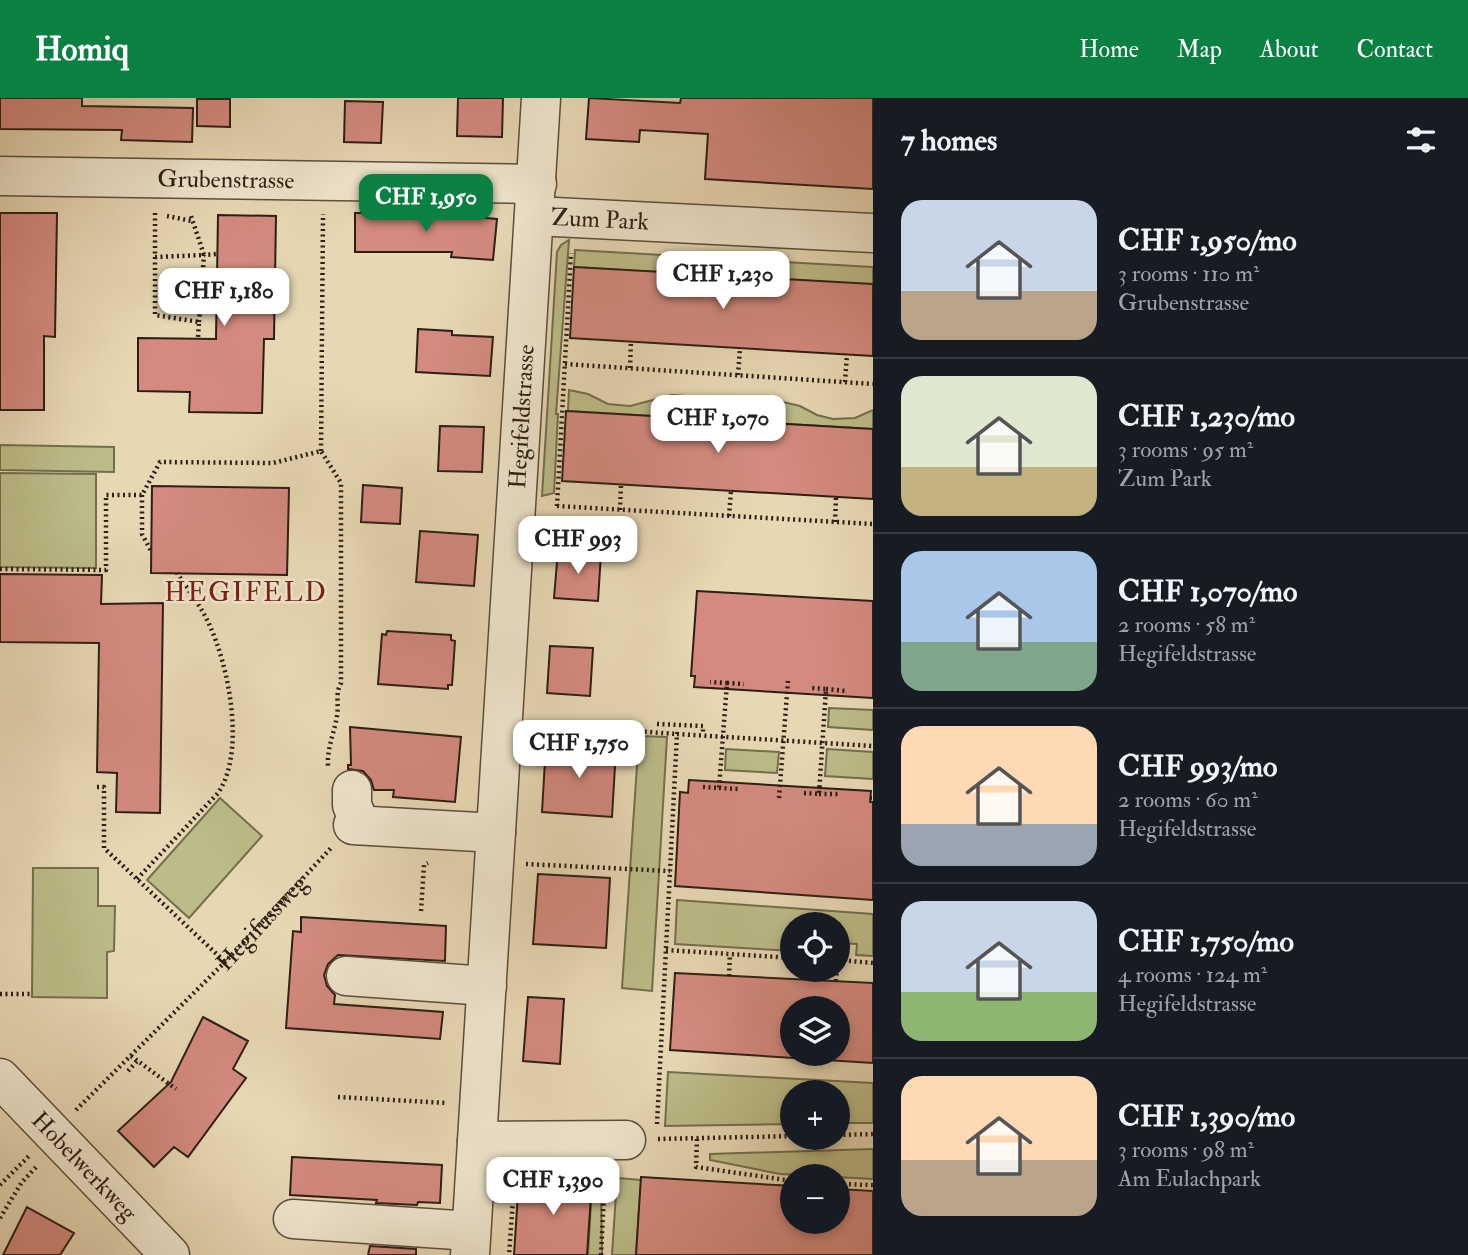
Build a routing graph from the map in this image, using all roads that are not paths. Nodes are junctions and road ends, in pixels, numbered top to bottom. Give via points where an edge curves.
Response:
1 (541, 98) edge
2 (0, 176) edge
3 (536, 200) junction
4 (873, 233) edge
5 (348, 803) road end
6 (506, 848) junction
7 (346, 976) dead end
8 (487, 986) junction
9 (0, 1078) edge
10 (629, 1140) road end
11 (477, 1141) junction
12 (293, 1219) dead end
13 (470, 1243) edge
14 (170, 1255) edge

1 - 3 street, Hegifeldstrasse
2 - 3 street, Grubenstrasse via 164,190 324,180
3 - 4 street, Zum Park
3 - 6 street, Hegifeldstrasse via 503,722
5 - 6 street
6 - 8 street, Hegifeldstrasse
7 - 8 street
8 - 11 street, Hegifeldstrasse
9 - 14 street, Hobelwerkweg
10 - 11 street
11 - 13 street, Hegifeldstrasse
12 - 13 street, Hegifeldstrasse

